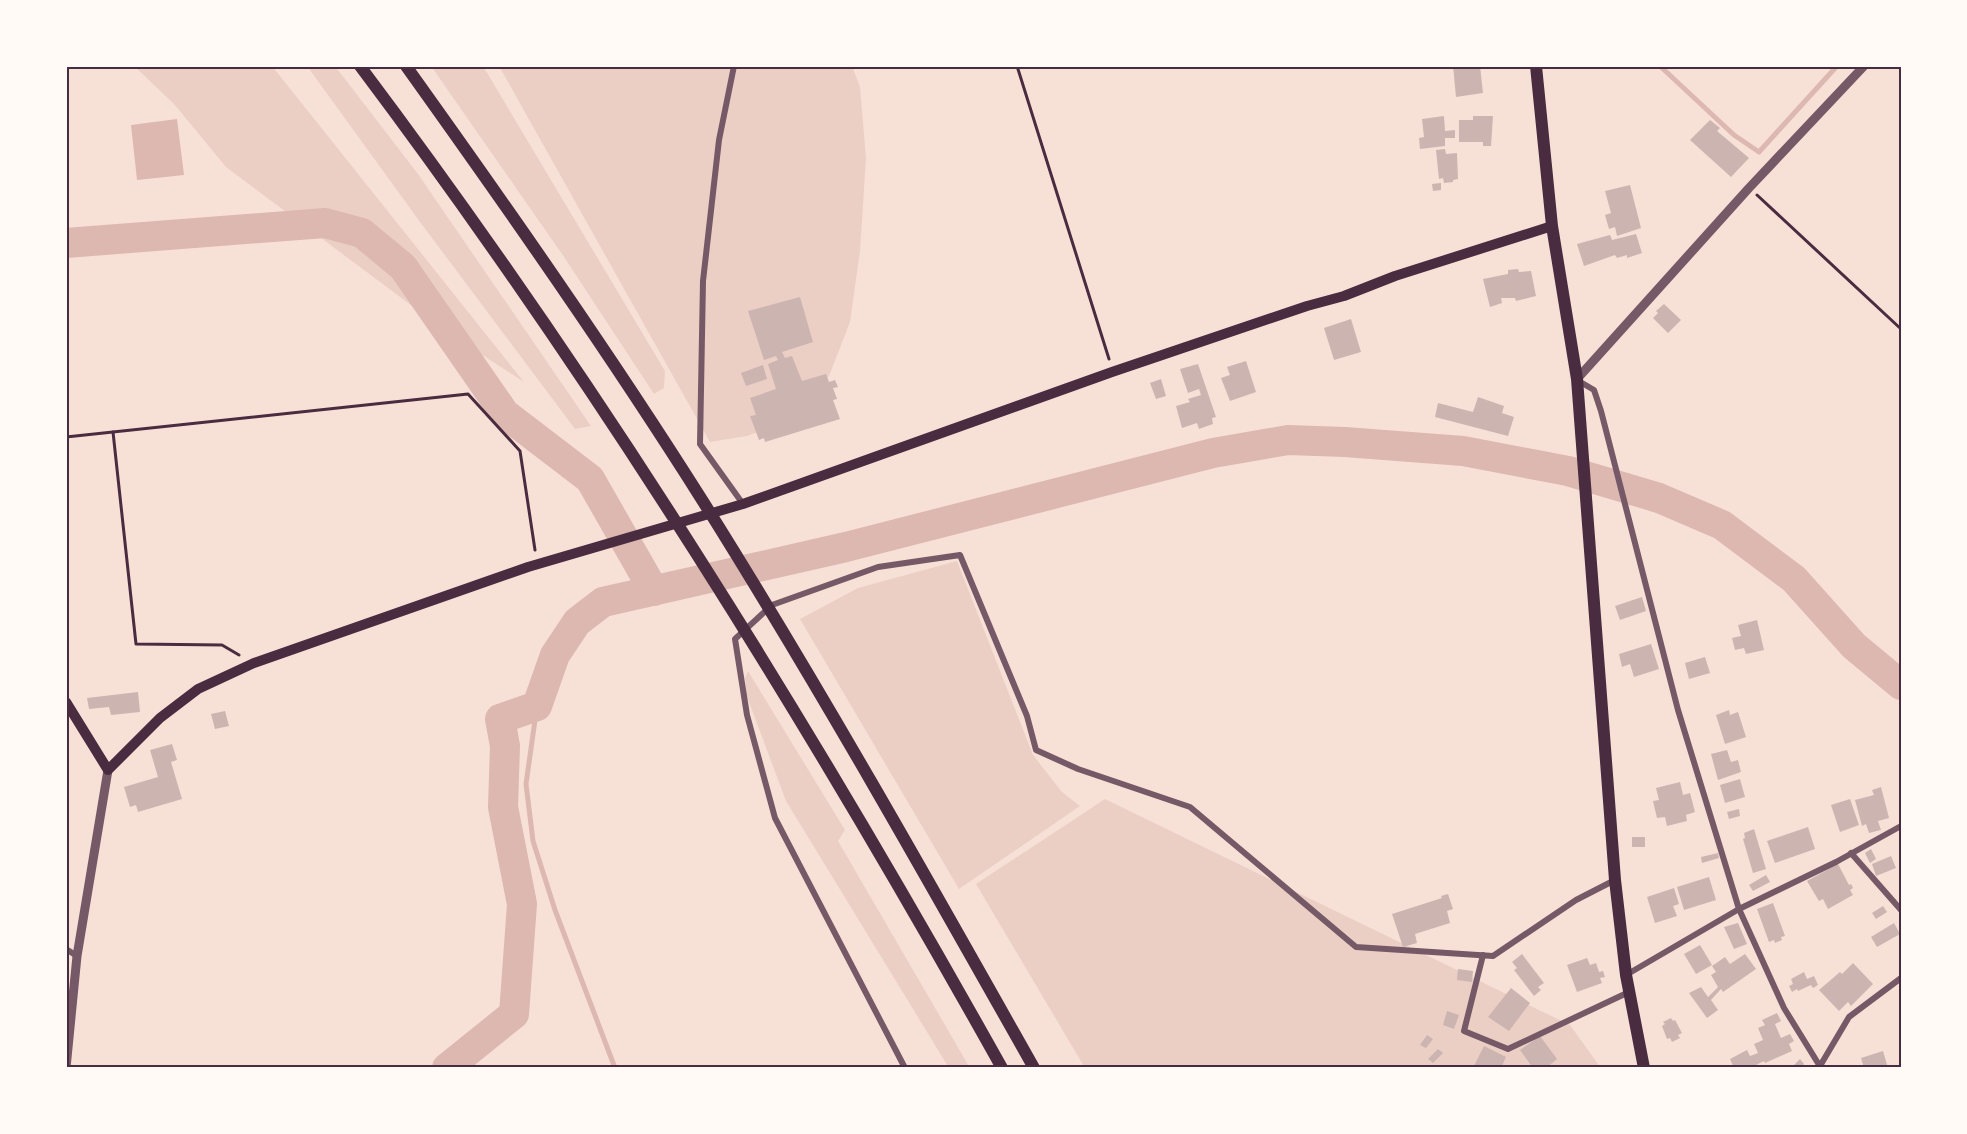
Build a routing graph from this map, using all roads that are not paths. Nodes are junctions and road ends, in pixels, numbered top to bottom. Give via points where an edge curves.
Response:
1 (360, 66) edge
2 (406, 66) edge
3 (734, 66) edge
4 (1536, 66) edge
5 (1864, 66) edge
6 (1552, 225) junction
7 (1577, 379) junction
8 (742, 504) junction
9 (66, 702) edge
10 (108, 770) junction
11 (1901, 826) edge
12 (1851, 853) junction
13 (1615, 880) junction
14 (1739, 909) junction
15 (1901, 909) edge
16 (66, 949) edge
17 (1483, 955) junction
18 (77, 956) junction
19 (1626, 975) junction
20 (1901, 978) edge
21 (1629, 992) junction
22 (1821, 1067) edge
23 (66, 1068) edge
24 (905, 1068) edge
25 (1002, 1068) edge
26 (1034, 1068) edge
27 (1644, 1068) edge

1 - 25 highway via 473,221 679,525 780,686
2 - 26 highway via 602,344 705,504 806,670
3 - 8 street via 719,140 703,281 700,444
4 - 6 highway
5 - 7 street
6 - 7 highway
6 - 8 main road via 1113,372
7 - 13 highway
7 - 14 street via 1593,390 1601,411 1678,710
8 - 10 main road via 537,564 254,663 198,689 160,718
9 - 10 main road
10 - 18 street
11 - 12 street
12 - 14 street
12 - 15 street
13 - 17 street via 1576,900 1493,956
13 - 19 highway
14 - 19 street
14 - 22 street via 1784,1008
16 - 18 street
17 - 21 street via 1464,1031 1508,1048
17 - 24 street via 1356,947 1190,807 1078,769 1036,750 1027,716 960,555 878,567 772,604 735,639 747,715 775,818
18 - 23 street
19 - 21 highway
20 - 22 street via 1849,1017
21 - 27 highway

